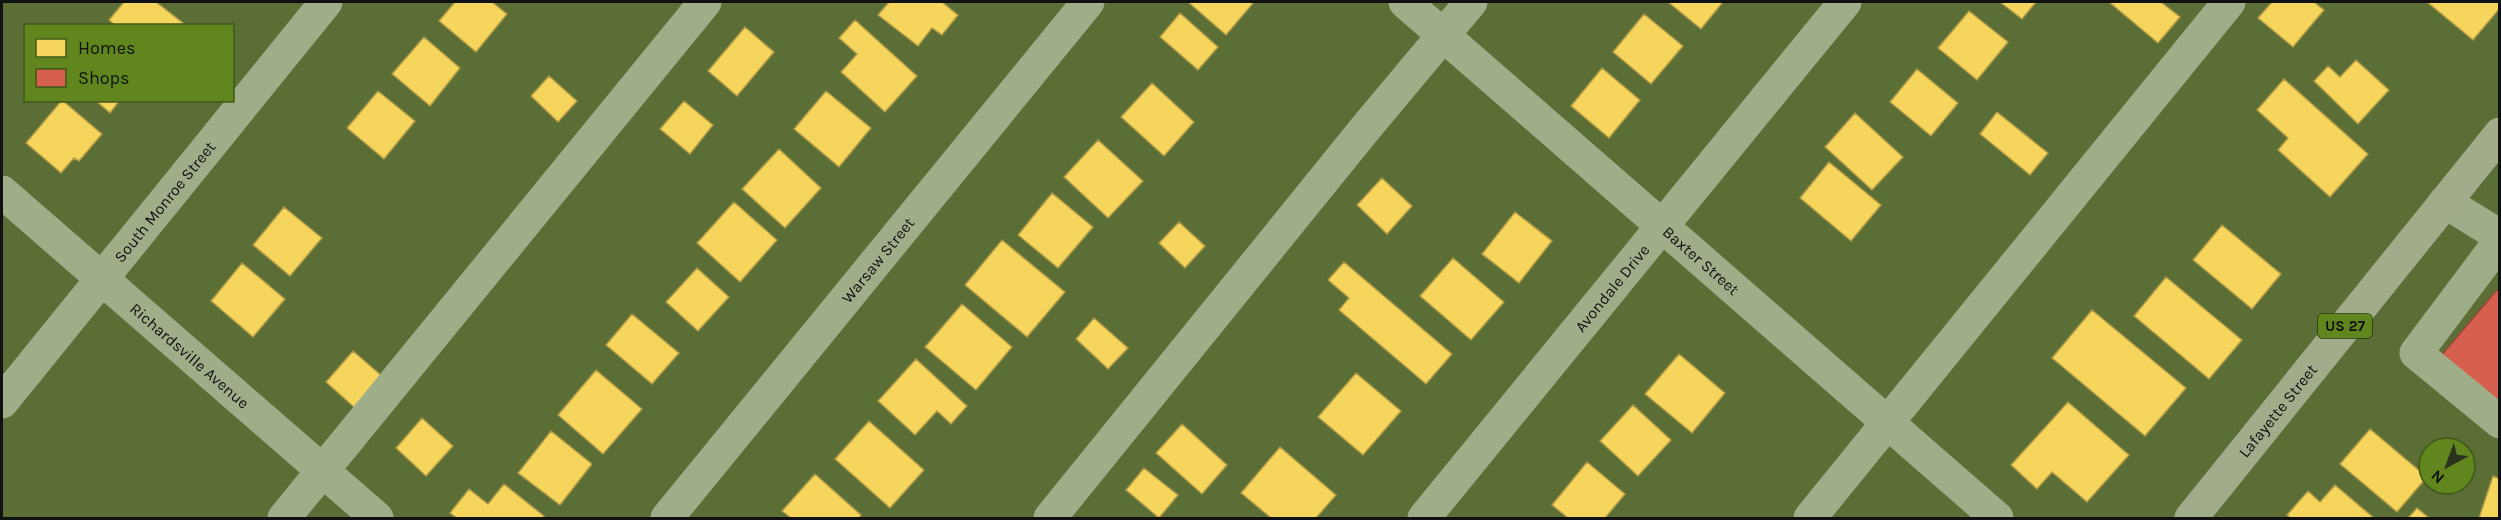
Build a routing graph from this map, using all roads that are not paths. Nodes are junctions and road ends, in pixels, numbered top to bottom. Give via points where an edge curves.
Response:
1 (326, 2) edge
2 (705, 2) edge
3 (1088, 2) edge
4 (1405, 2) edge
5 (1471, 2) edge
6 (1845, 2) edge
7 (2229, 2) edge
8 (1444, 35) junction
9 (2499, 134) edge
10 (2, 192) edge
11 (2445, 202) junction
12 (1661, 226) junction
13 (2499, 236) edge
14 (2499, 241) edge
15 (101, 279) junction
16 (2, 402) edge
17 (2499, 422) edge
18 (1887, 423) junction
19 (322, 471) junction
20 (284, 519) edge
21 (377, 519) edge
22 (667, 519) edge
23 (1050, 519) edge
24 (1424, 519) edge
25 (1810, 519) edge
26 (1997, 519) edge
27 (2191, 519) edge

1 - 15 street, South Monroe Street
2 - 19 street
3 - 22 street, Warsaw Street
4 - 8 street, Baxter Street
5 - 8 street
6 - 12 street, Avondale Drive
7 - 18 street
8 - 12 street, Baxter Street
8 - 23 street
9 - 11 highway, Lafayette Street / US 27
10 - 15 street, Richardsville Avenue
11 - 13 street
11 - 27 highway, Lafayette Street / US 27
12 - 18 street, Baxter Street
12 - 24 street, Avondale Drive
14 - 17 street via 2416,353
15 - 16 street, South Monroe Street
15 - 19 street, Richardsville Avenue
18 - 25 street
18 - 26 street, Baxter Street
19 - 20 street
19 - 21 street, Richardsville Avenue

